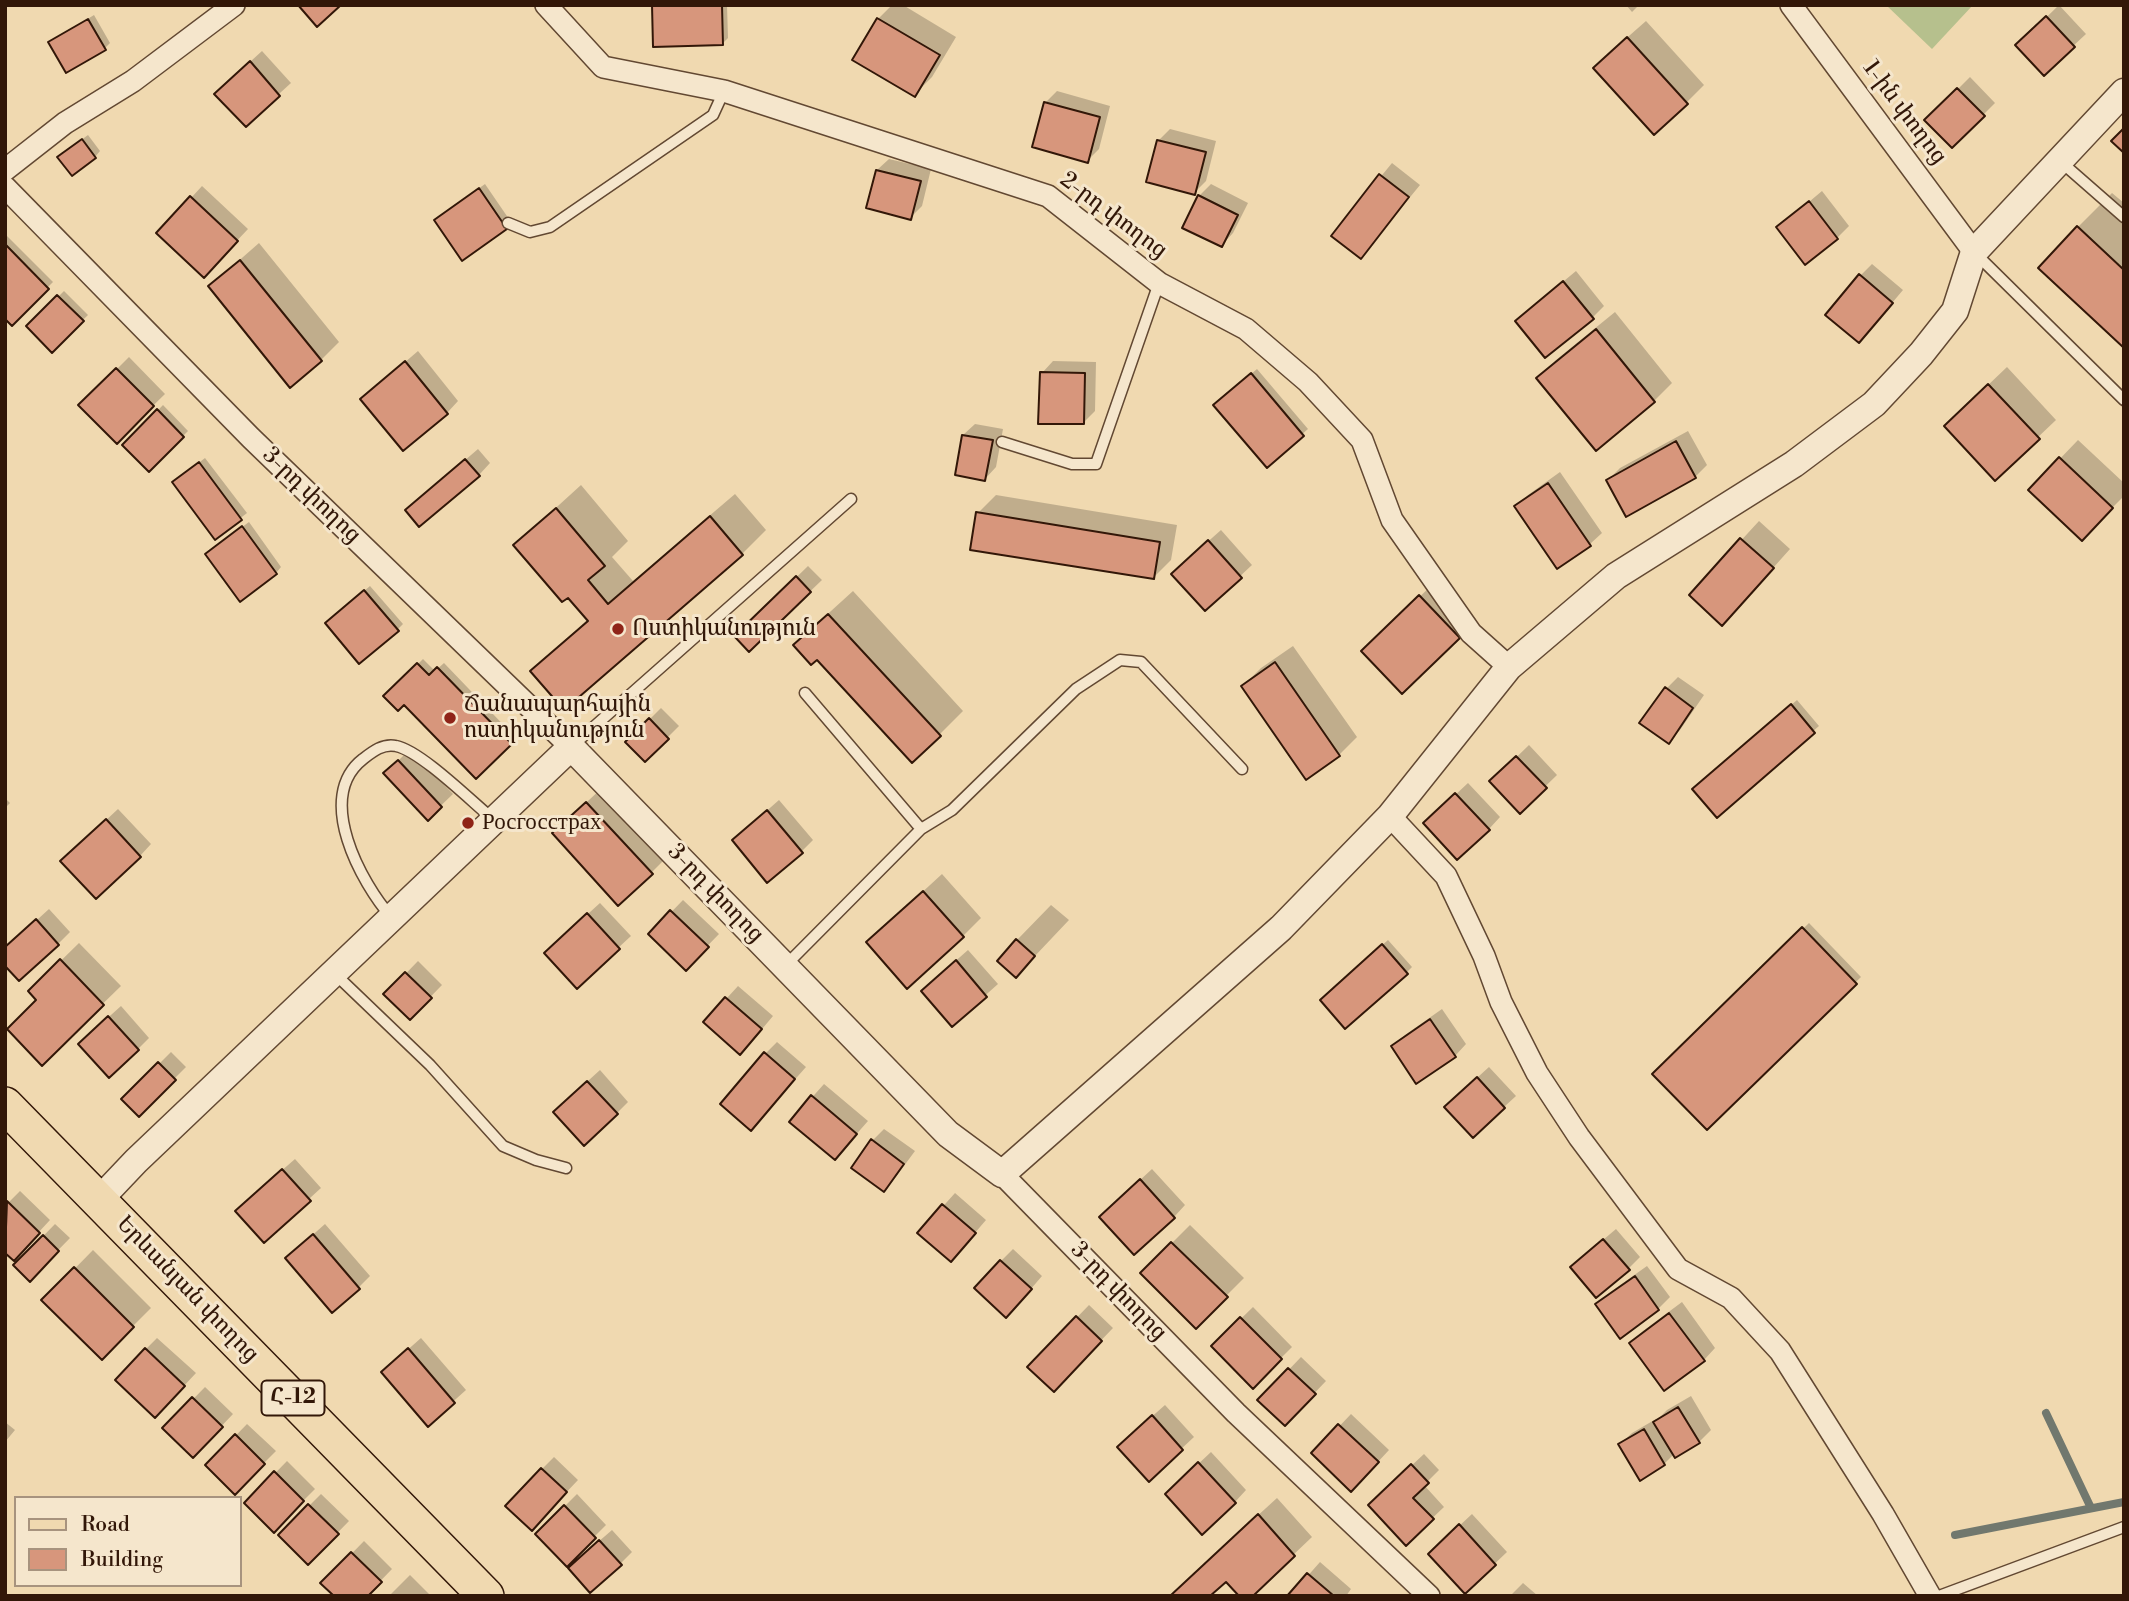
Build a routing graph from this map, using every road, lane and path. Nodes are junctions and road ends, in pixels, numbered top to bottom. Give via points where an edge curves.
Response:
1 (234, 5) edge
2 (546, 5) edge
3 (1791, 5) edge
4 (724, 91) junction
5 (2124, 92) edge
6 (2059, 161) junction
7 (5, 170) edge
8 (5, 187) edge
9 (2124, 216) edge
10 (508, 223) dead end
11 (1974, 252) junction
12 (1159, 283) junction
13 (2124, 400) edge
14 (1002, 442) dead end
15 (850, 499) dead end
16 (1508, 667) junction
17 (805, 693) dead end
18 (571, 747) junction
19 (1242, 769) dead end
20 (1390, 816) junction
21 (494, 821) junction
22 (921, 829) junction
23 (392, 918) junction
24 (785, 966) junction
25 (334, 974) junction
26 (5, 1105) edge
27 (566, 1168) dead end
28 (1002, 1174) junction
29 (99, 1200) junction
30 (2124, 1527) edge
31 (486, 1596) edge
32 (1429, 1596) edge
33 (1930, 1596) edge
34 (1939, 1596) edge

1 - 7 street
2 - 4 street, 2-րդ փողոց via 603,67
3 - 11 street, 1-ին փողոց
4 - 10 lane via 713,115 550,227 530,232
4 - 12 street, 2-րդ փողոց via 1048,196
5 - 6 street
6 - 9 lane
6 - 11 street
8 - 18 street, 3-րդ փողոց via 251,438
11 - 13 lane
11 - 16 street via 1955,311 1874,404 1794,464 1616,576
12 - 14 lane via 1096,464 1072,464
12 - 16 street, 2-րդ փողոց via 1246,329 1308,382 1362,440 1392,520 1471,633
15 - 18 lane
16 - 20 street
17 - 22 lane
18 - 21 street
18 - 24 street, 3-րդ փողոց
19 - 22 lane via 1141,662 1120,660 1076,689 952,810
20 - 28 street via 1281,928
20 - 33 street via 1446,876 1537,1073 1579,1137 1678,1269 1731,1298 1780,1351
21 - 23 street
21 - 23 lane via 414,752 393,745 376,749 358,763 345,783 341,809 352,855 376,900
22 - 24 lane
23 - 25 street
24 - 28 street, 3-րդ փողոց via 948,1134
25 - 27 lane via 430,1065 503,1146
25 - 29 street
26 - 29 main road, Երևանյան փողոց / Հ-12
28 - 32 street, 3-րդ փողոց via 1236,1413
29 - 31 main road, Երևանյան փողոց / Հ-12
30 - 34 lane

